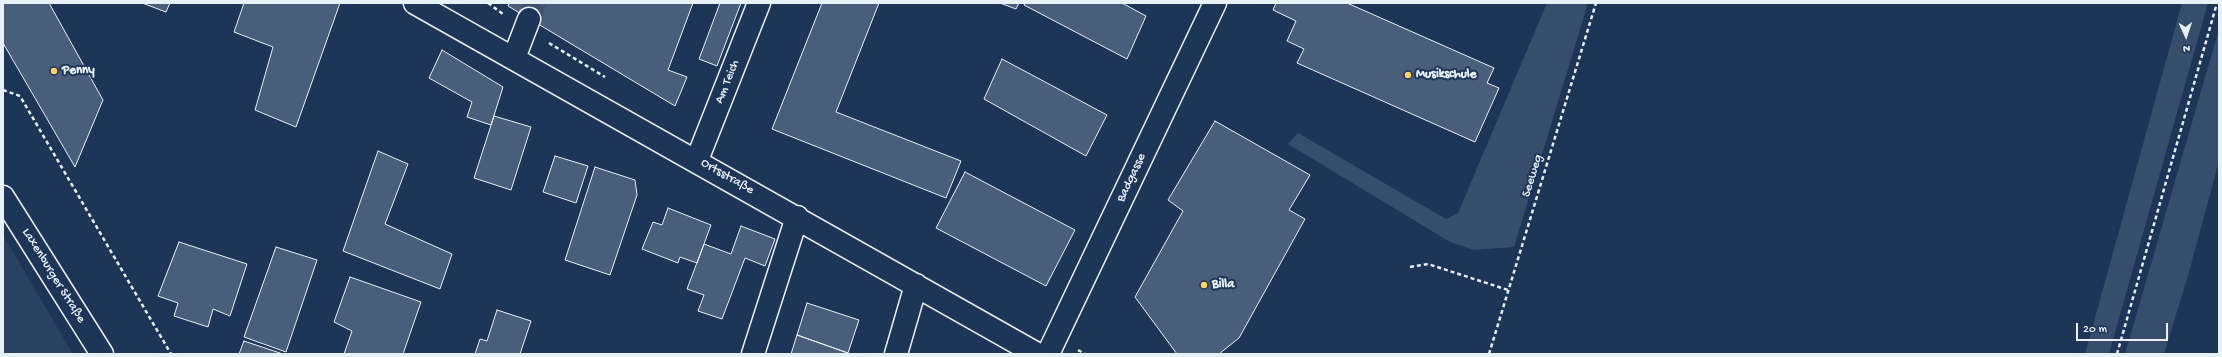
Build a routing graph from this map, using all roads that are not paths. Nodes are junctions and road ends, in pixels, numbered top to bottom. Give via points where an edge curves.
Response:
1 (415, 3) edge
2 (759, 3) edge
3 (1215, 3) edge
4 (528, 19) tunnel mouth
5 (514, 58) junction
6 (697, 160) junction
7 (3, 197) edge
8 (797, 217) junction
9 (916, 285) junction
10 (102, 354) edge
11 (752, 354) edge
12 (896, 354) edge
13 (1037, 354) edge
14 (1048, 354) edge

1 - 5 street, Ortsstraße
2 - 6 street, Am Teich
3 - 14 street, Badgasse
4 - 5 street
5 - 6 street, Ortsstraße
6 - 8 street, Ortsstraße
7 - 10 street, Laxenburger Straße
8 - 9 street, Ortsstraße
8 - 11 street
9 - 12 street
9 - 13 street, Ortsstraße

